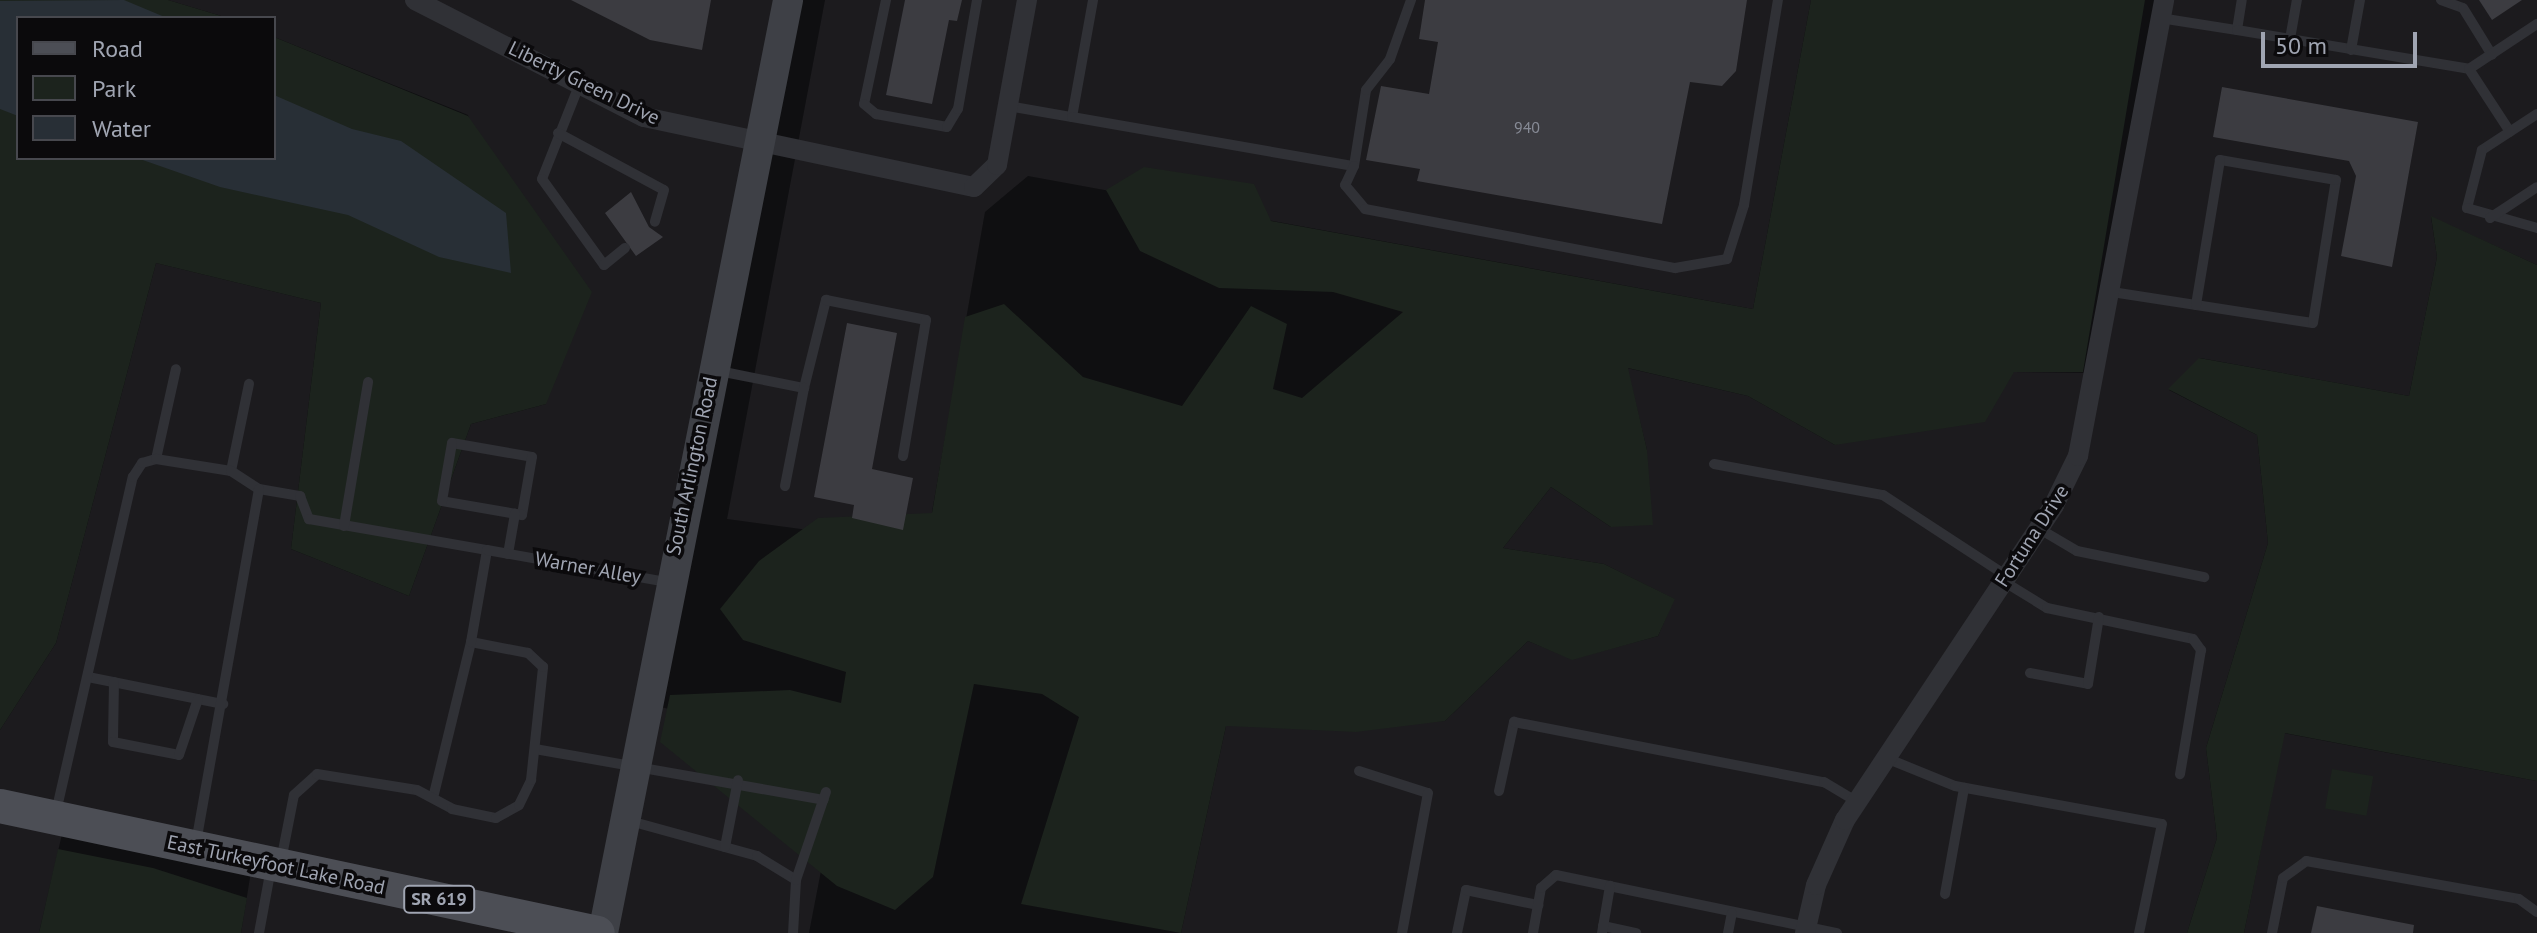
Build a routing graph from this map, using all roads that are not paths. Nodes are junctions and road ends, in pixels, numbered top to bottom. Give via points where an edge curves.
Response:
1 (415, 0) edge
2 (788, 0) edge
3 (886, 0) edge
4 (977, 0) edge
5 (1027, 0) edge
6 (1093, 0) edge
7 (1411, 0) edge
8 (1778, 0) edge
9 (2242, 0) edge
10 (2297, 0) edge
11 (2360, 0) edge
12 (2441, 0) edge
13 (2162, 9) edge
14 (2537, 24) edge
15 (2237, 30) junction
16 (2290, 39) junction
17 (2351, 50) junction
18 (2492, 55) junction
19 (2469, 69) junction
20 (580, 83) junction
21 (1008, 106) junction
22 (2537, 114) edge
23 (1072, 117) junction
24 (2510, 132) junction
25 (558, 133) junction
26 (759, 147) junction
27 (1354, 166) junction
28 (2537, 187) edge
29 (2490, 218) junction
30 (655, 222) dead end
31 (2537, 228) edge
32 (625, 248) dead end
33 (2112, 292) junction
34 (2196, 305) junction
35 (176, 369) dead end
36 (713, 369) junction
37 (368, 382) dead end
38 (249, 384) dead end
39 (804, 388) junction
40 (903, 456) dead end
41 (156, 459) junction
42 (1714, 464) dead end
43 (231, 471) junction
44 (785, 486) dead end
45 (259, 489) junction
46 (515, 514) junction
47 (344, 526) junction
48 (2038, 528) junction
49 (487, 550) junction
50 (508, 554) junction
51 (2204, 577) dead end
52 (2005, 578) junction
53 (667, 582) junction
54 (2099, 617) junction
55 (471, 642) junction
56 (2030, 673) dead end
57 (88, 677) junction
58 (114, 682) junction
59 (198, 699) junction
60 (223, 704) junction
61 (535, 749) junction
62 (1886, 758) junction
63 (635, 765) junction
64 (1359, 771) dead end
65 (2180, 774) dead end
66 (738, 780) junction
67 (1964, 788) junction
68 (1499, 791) dead end
69 (433, 798) junction
70 (1857, 802) junction
71 (0, 806) edge
72 (55, 818) junction
73 (624, 819) junction
74 (725, 847) junction
75 (195, 849) junction
76 (277, 862) junction
77 (796, 880) junction
78 (1610, 886) junction
79 (1945, 894) dead end
80 (1538, 905) junction
81 (2537, 912) edge
82 (1732, 913) junction
83 (1602, 930) edge
84 (1806, 931) edge
85 (259, 933) edge
86 (601, 933) edge
87 (793, 933) edge
88 (1402, 933) edge
89 (1457, 933) edge
90 (1533, 933) edge
91 (1636, 933) edge
92 (1728, 933) edge
93 (1837, 933) edge
94 (2139, 933) edge
95 (2272, 933) edge

1 - 20 street, Liberty Green Drive
2 - 26 main road, South Arlington Road
3 - 4 lane via 864,104 876,114 947,127 958,109
5 - 21 street
6 - 23 lane
7 - 27 lane via 1396,47 1366,90
8 - 27 lane via 1744,205 1727,259 1675,268 1365,209 1345,185
9 - 15 lane
10 - 16 lane
11 - 17 lane
12 - 18 lane via 2463,8
13 - 15 lane
13 - 33 street, Fortuna Drive
14 - 18 lane
15 - 16 lane
16 - 17 lane
17 - 19 lane
18 - 19 lane
19 - 24 lane
20 - 25 lane
20 - 26 street, Liberty Green Drive via 644,117
21 - 23 lane
21 - 26 street, Liberty Green Drive via 997,165 983,186
22 - 24 lane
23 - 27 lane
24 - 29 lane via 2479,154 2468,212
25 - 30 lane via 664,190
25 - 32 lane via 542,179 604,265
26 - 36 main road, South Arlington Road
28 - 29 lane
29 - 31 lane
33 - 34 lane
33 - 48 street, Fortuna Drive via 2082,445
34 - 34 lane via 2313,323 2336,180 2220,160
35 - 41 lane
36 - 39 lane
36 - 53 main road, South Arlington Road
37 - 47 lane
38 - 43 lane
39 - 40 lane via 826,300 926,320
39 - 44 lane
41 - 43 lane
41 - 57 lane via 142,463 133,477
42 - 52 lane via 1883,495
43 - 45 lane
45 - 47 lane, Warner Alley via 300,496 309,519
45 - 60 lane
46 - 46 lane via 522,515 532,457 452,443 442,501
46 - 50 lane
47 - 49 lane, Warner Alley
48 - 51 lane via 2077,551
48 - 52 street, Fortuna Drive
49 - 50 lane, Warner Alley
49 - 55 lane
50 - 53 lane, Warner Alley
52 - 54 lane via 2047,608
52 - 62 street, Fortuna Drive
53 - 63 main road, South Arlington Road
54 - 56 lane via 2088,684
54 - 65 lane via 2193,639 2201,650
55 - 61 lane via 528,653 543,667
55 - 69 lane
57 - 58 lane
57 - 72 lane
58 - 59 lane
58 - 59 lane via 113,742 179,755
59 - 60 lane
60 - 75 lane
61 - 63 lane
61 - 69 lane via 524,798 504,817 452,809
62 - 67 lane
62 - 70 street, Fortuna Drive
63 - 66 lane
63 - 73 main road, South Arlington Road
64 - 88 lane via 1428,793
66 - 74 lane
66 - 77 lane via 825,796
67 - 79 lane
67 - 94 lane via 2162,824
68 - 70 lane via 1514,722 1824,782
69 - 76 lane via 317,774 294,795
70 - 84 street, Fortuna Drive via 1832,845
71 - 72 main road, East Turkeyfoot Lake Road / SR 619
72 - 75 main road, East Turkeyfoot Lake Road / SR 619
73 - 74 lane
73 - 86 main road, South Arlington Road
74 - 77 lane
75 - 76 main road, East Turkeyfoot Lake Road / SR 619
76 - 85 lane
76 - 86 main road, East Turkeyfoot Lake Road / SR 619
77 - 87 lane
78 - 80 lane via 1556,875 1541,888
78 - 82 lane
78 - 83 lane
80 - 89 lane via 1466,890
80 - 90 lane
81 - 95 lane via 2519,899 2306,861 2283,878
82 - 84 lane
82 - 92 lane
83 - 91 lane
84 - 93 lane

